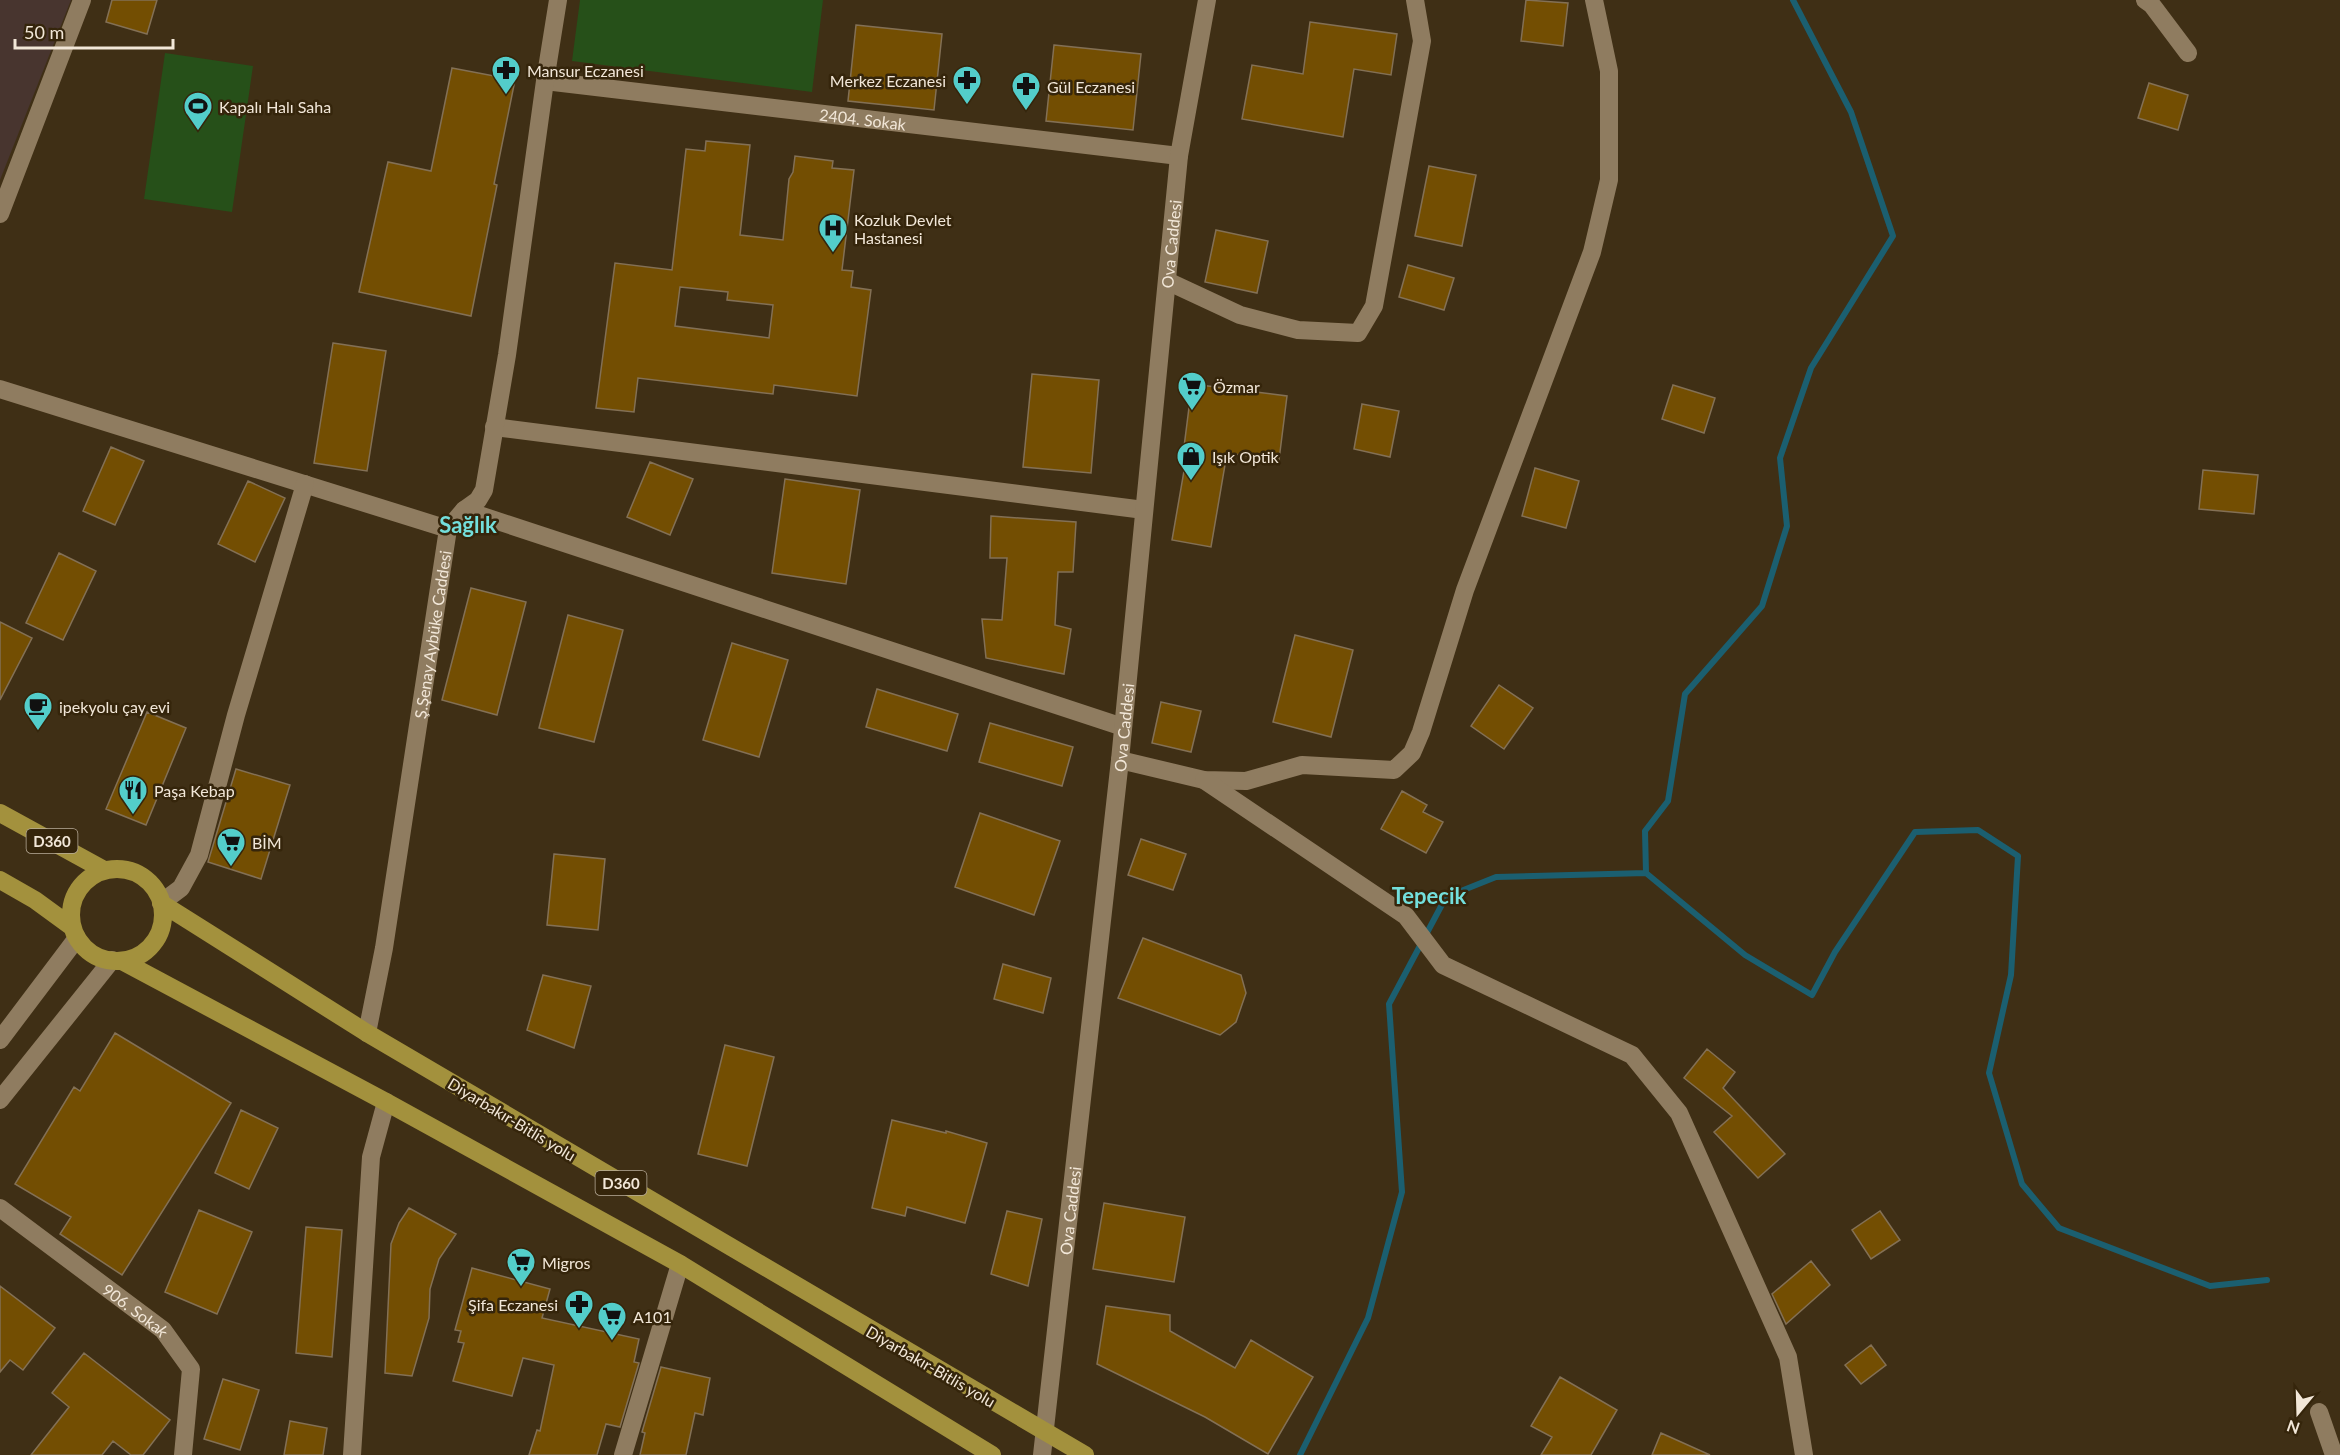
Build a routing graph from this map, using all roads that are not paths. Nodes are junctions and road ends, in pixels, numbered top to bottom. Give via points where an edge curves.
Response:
1 (82, 0) edge
2 (558, 0) edge
3 (1207, 0) edge
4 (1415, 0) edge
5 (1594, 0) edge
6 (2145, 0) edge
7 (2188, 53) dead end
8 (545, 81) junction
9 (1179, 156) junction
10 (0, 214) edge
11 (1167, 281) junction
12 (0, 389) edge
13 (494, 427) junction
14 (305, 484) junction
15 (464, 510) junction
16 (1144, 510) junction
17 (448, 529) junction
18 (1123, 727) junction
19 (1120, 760) junction
20 (1204, 780) junction
21 (0, 813) edge
22 (104, 870) junction
23 (0, 880) edge
24 (161, 903) junction
25 (75, 933) junction
26 (117, 961) junction
27 (367, 1033) junction
28 (0, 1040) edge
29 (0, 1100) edge
30 (386, 1102) junction
31 (0, 1208) edge
32 (680, 1264) junction
33 (2319, 1412) dead end
34 (1044, 1432) junction
35 (183, 1455) edge
36 (352, 1455) edge
37 (623, 1455) edge
38 (992, 1455) edge
39 (1042, 1455) edge
40 (1085, 1455) edge
41 (1804, 1455) edge
42 (2334, 1455) edge

1 - 10 street
2 - 8 street, Ş.Şenay Aybüke Caddesi
3 - 9 street, Ova Caddesi
4 - 11 street via 1422,41 1374,306 1358,333 1298,330 1240,315
5 - 20 street via 1609,70 1609,180 1592,252 1464,590 1412,753 1394,770 1302,765 1246,781
6 - 7 street
8 - 9 street, 2404. Sokak
8 - 13 street, Ş.Şenay Aybüke Caddesi
9 - 11 street, Ova Caddesi
11 - 16 street, Ova Caddesi
12 - 14 street
13 - 15 street, Ş.Şenay Aybüke Caddesi via 484,490 478,501
13 - 16 street
14 - 17 street
14 - 24 street via 199,855 181,888
15 - 17 street, Ş.Şenay Aybüke Caddesi
15 - 18 street
16 - 18 street, Ova Caddesi
17 - 27 street, Ş.Şenay Aybüke Caddesi via 384,948
18 - 19 street, Ova Caddesi
19 - 20 street
19 - 34 street, Ova Caddesi
20 - 41 street via 1406,916 1443,965 1632,1055 1679,1113 1788,1357
21 - 22 highway, D360
22 - 24 highway via 136,872 149,881
22 - 25 highway via 90,877 72,901 70,916
23 - 25 highway via 35,900
24 - 26 highway via 162,926 156,940 134,959
24 - 27 highway, Diyarbakır-Bitlis yolu / D360
25 - 26 highway via 91,954
25 - 28 street
26 - 29 street
26 - 30 highway, D360
27 - 34 highway, Diyarbakır-Bitlis yolu / D360
30 - 32 highway, D360
30 - 36 street via 371,1157
31 - 35 street, 906. Sokak via 163,1330 191,1369
32 - 37 street
32 - 38 highway, D360
33 - 42 street
34 - 39 street, Ova Caddesi
34 - 40 highway, Diyarbakır-Bitlis yolu / D360

